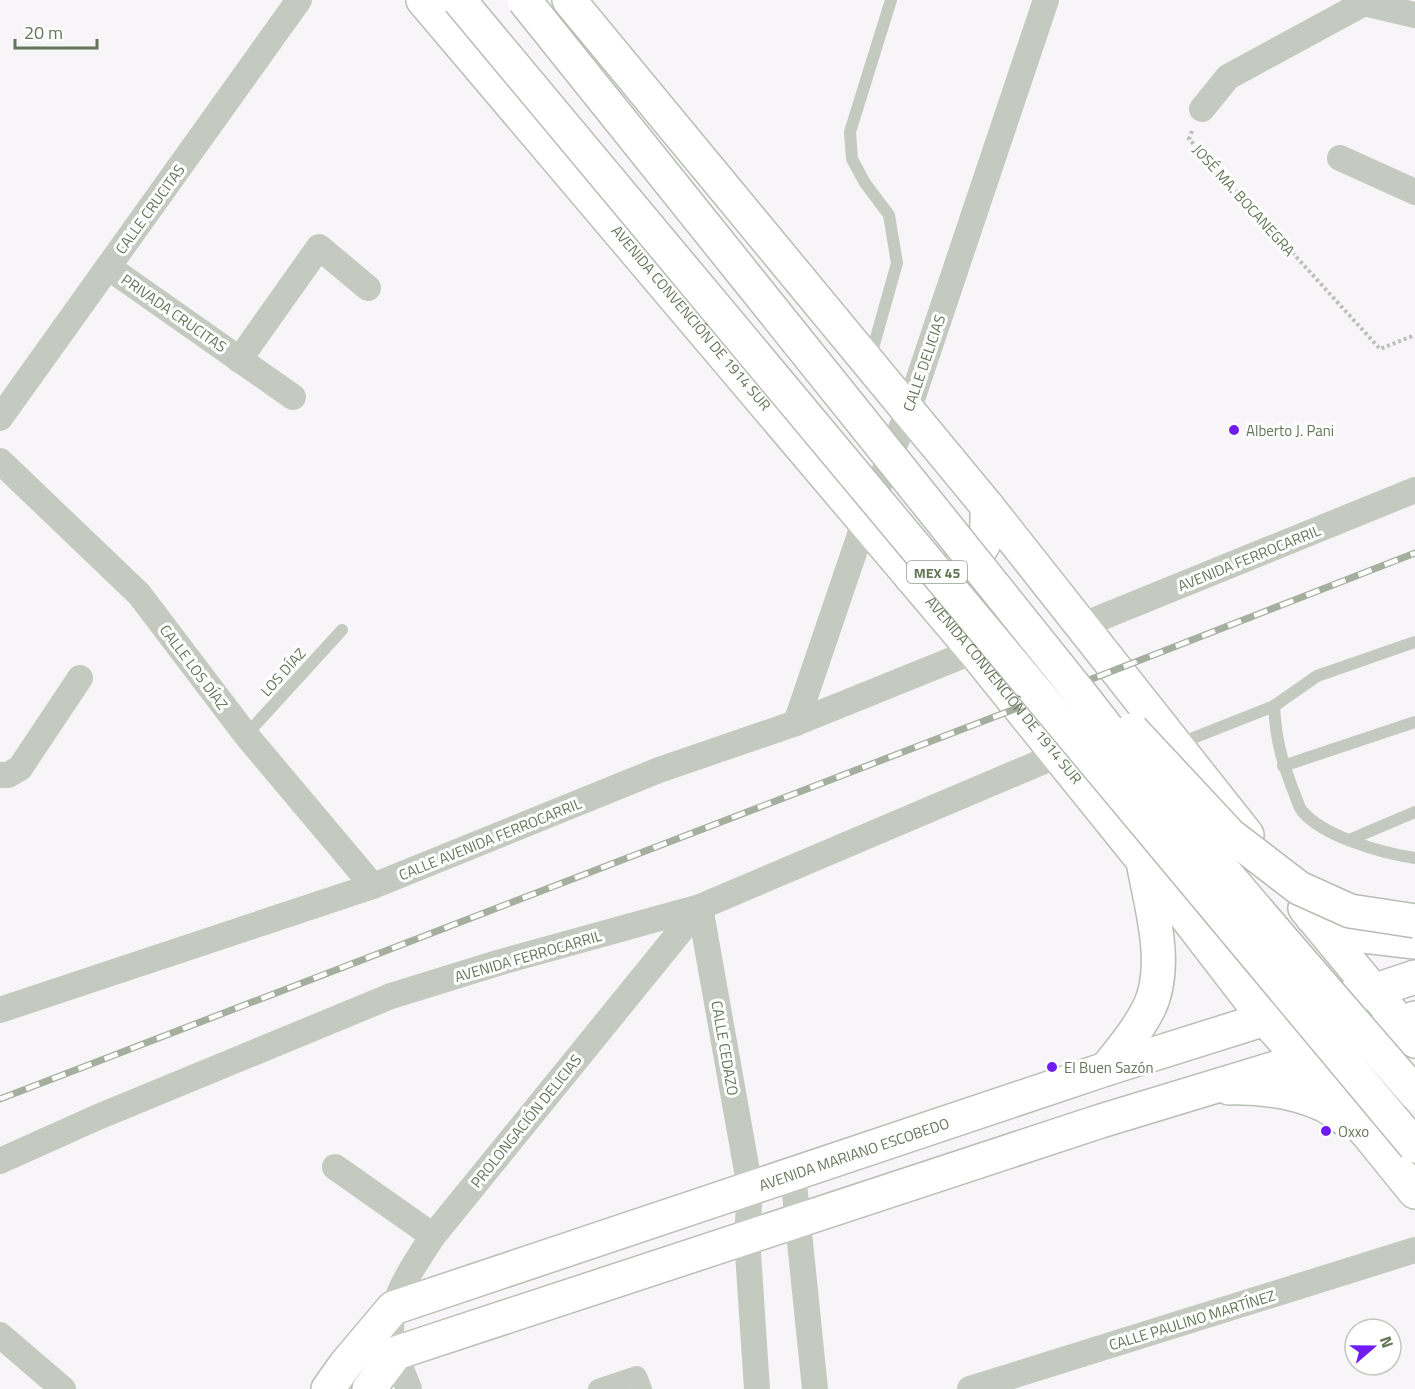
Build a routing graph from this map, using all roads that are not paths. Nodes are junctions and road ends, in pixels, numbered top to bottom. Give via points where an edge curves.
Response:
1 (299, 0) edge
2 (423, 0) edge
3 (459, 0) edge
4 (524, 0) edge
5 (570, 0) edge
6 (891, 0) edge
7 (1046, 0) edge
8 (1415, 15) edge
9 (1202, 109) road end
10 (1340, 158) dead end
11 (1415, 192) edge
12 (108, 267) junction
13 (368, 288) dead end
14 (239, 360) junction
15 (869, 363) junction
16 (293, 397) dead end
17 (908, 411) junction
18 (0, 418) edge
19 (0, 461) edge
20 (1415, 490) edge
21 (987, 506) junction
22 (864, 523) junction
23 (910, 577) junction
24 (1083, 625) junction
25 (342, 630) dead end
26 (1415, 642) edge
27 (974, 651) junction
28 (81, 678) dead end
29 (1083, 697) junction
30 (1140, 698) junction
31 (1274, 706) junction
32 (1415, 722) edge
33 (796, 723) junction
34 (246, 735) junction
35 (1185, 756) junction
36 (1062, 760) junction
37 (1284, 766) junction
38 (0, 775) edge
39 (1415, 812) edge
40 (1116, 827) junction
41 (1349, 840) junction
42 (1415, 858) edge
43 (1144, 862) junction
44 (373, 886) junction
45 (700, 907) junction
46 (1312, 917) junction
47 (1415, 921) edge
48 (1415, 942) edge
49 (1415, 977) edge
50 (1373, 991) junction
51 (0, 1010) edge
52 (1264, 1019) junction
53 (1410, 1027) edge
54 (1302, 1060) junction
55 (1107, 1069) junction
56 (1204, 1088) junction
57 (1415, 1093) edge
58 (1368, 1134) junction
59 (1415, 1146) edge
60 (0, 1161) edge
61 (335, 1167) dead end
62 (793, 1174) junction
63 (750, 1188) junction
64 (1415, 1192) edge
65 (799, 1221) junction
66 (433, 1236) junction
67 (747, 1238) junction
68 (1415, 1250) edge
69 (393, 1308) junction
70 (0, 1335) edge
71 (396, 1353) junction
72 (63, 1389) edge
73 (328, 1389) edge
74 (369, 1389) edge
75 (409, 1389) edge
76 (598, 1389) edge
77 (642, 1389) edge
78 (757, 1389) edge
79 (815, 1389) edge
80 (970, 1389) edge

1 - 12 street, CALLE CRUCITAS
2 - 22 main road, AVENIDA CONVENCIÓN DE 1914 SUR
3 - 59 main road, AVENIDA CONVENCIÓN DE 1914 SUR / MEX 45, bridge
4 - 29 main road, MEX 45, bridge
5 - 15 main road
6 - 15 lane via 850,132 852,159 889,215 897,263
7 - 17 street, CALLE DELICIAS
8 - 9 street via 1364,3 1228,77
10 - 11 street
12 - 14 street, PRIVADA CRUCITAS
12 - 18 street, CALLE CRUCITAS
13 - 14 street, PRIVADA CRUCITAS via 319,248
14 - 16 street, PRIVADA CRUCITAS
15 - 17 main road
17 - 21 main road
17 - 22 street, CALLE DELICIAS
19 - 34 street, CALLE LOS DÍAZ via 139,594
20 - 24 street, AVENIDA FERROCARRIL
21 - 23 main road via 985,542 974,557 962,567 938,576
21 - 24 main road
22 - 23 main road, AVENIDA CONVENCIÓN DE 1914 SUR
22 - 33 street, CALLE DELICIAS
23 - 27 main road, AVENIDA CONVENCIÓN DE 1914 SUR
24 - 30 main road
25 - 34 lane, LOS DÍAZ
26 - 31 lane via 1317,676
27 - 33 street, CALLE AVENIDA FERROCARRIL
27 - 36 main road, AVENIDA CONVENCIÓN DE 1914 SUR
28 - 38 street via 20,768
29 - 47 main road, bridge via 1116,715 1230,835 1299,888 1350,911
29 - 57 main road, MEX 45, bridge via 1201,846
30 - 35 main road
30 - 36 main road via 1117,750 1105,756
31 - 35 lane
31 - 37 lane via 1275,737
32 - 37 lane
33 - 44 street, CALLE AVENIDA FERROCARRIL via 659,770
34 - 44 street, CALLE LOS DÍAZ
35 - 40 main road via 1124,777 1114,790 1111,805
35 - 46 main road
36 - 40 main road, AVENIDA CONVENCIÓN DE 1914 SUR
36 - 45 street, AVENIDA FERROCARRIL
37 - 41 lane via 1302,811 1331,833
39 - 41 lane
40 - 43 main road, AVENIDA CONVENCIÓN DE 1914 SUR
41 - 42 lane
43 - 52 main road, AVENIDA CONVENCIÓN DE 1914 SUR
43 - 55 main road via 1157,938 1157,975 1150,1006
44 - 51 street, CALLE AVENIDA FERROCARRIL
45 - 60 street, AVENIDA FERROCARRIL via 391,996
45 - 63 street, CALLE CEDAZO
45 - 66 street, PROLONGACIÓN DELICIAS
46 - 48 main road via 1364,936
46 - 50 main road
49 - 50 main road, AVENIDA MARIANO ESCOBEDO
50 - 52 main road, AVENIDA MARIANO ESCOBEDO
50 - 53 main road
52 - 54 main road, AVENIDA CONVENCIÓN DE 1914 SUR
52 - 55 main road, AVENIDA MARIANO ESCOBEDO
53 - 54 main road
54 - 56 main road
54 - 58 main road, AVENIDA CONVENCIÓN DE 1914 SUR
55 - 62 main road, AVENIDA MARIANO ESCOBEDO
56 - 58 main road via 1287,1093 1324,1106
56 - 65 main road
58 - 64 main road, AVENIDA CONVENCIÓN DE 1914 SUR
61 - 66 street
62 - 63 main road, AVENIDA MARIANO ESCOBEDO
62 - 65 street
63 - 67 street, CALLE CEDAZO
63 - 69 main road, AVENIDA MARIANO ESCOBEDO
65 - 67 main road
65 - 79 street
66 - 69 street, PROLONGACIÓN DELICIAS via 411,1269
67 - 71 main road
67 - 78 street, CALLE CEDAZO
68 - 80 street, CALLE PAULINO MARTÍNEZ
69 - 71 street, PROLONGACIÓN DELICIAS via 390,1333
69 - 73 main road
70 - 72 street
71 - 74 main road
71 - 75 street, PROLONGACIÓN DELICIAS
76 - 77 street via 637,1376

